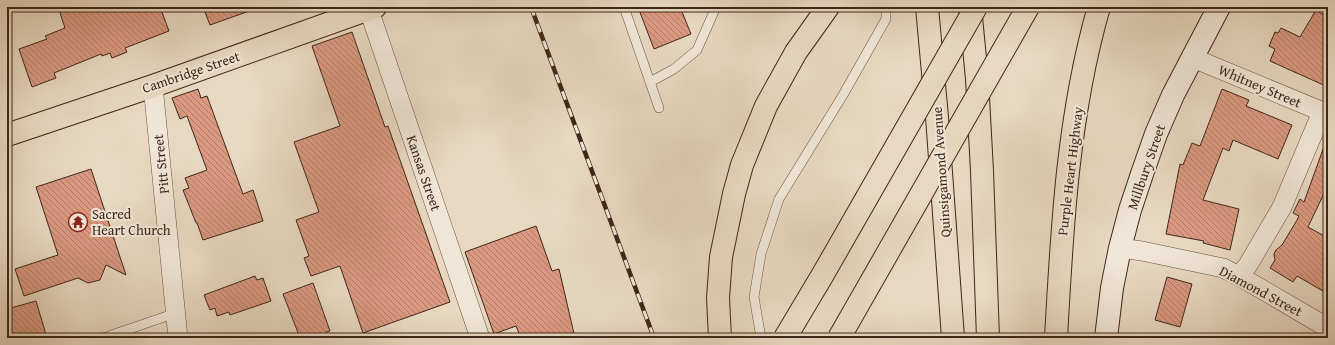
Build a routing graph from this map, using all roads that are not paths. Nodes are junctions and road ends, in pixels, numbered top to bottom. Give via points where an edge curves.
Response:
1 (624, 7) edge
2 (716, 7) edge
3 (828, 7) edge
4 (886, 7) edge
5 (927, 7) edge
6 (970, 7) edge
7 (976, 7) edge
8 (1028, 7) edge
9 (1219, 7) edge
10 (371, 8) edge
11 (1096, 15) edge
12 (1193, 58) junction
13 (650, 82) junction
14 (153, 86) junction
15 (659, 108) dead end
16 (1325, 113) edge
17 (7, 135) edge
18 (1120, 248) junction
19 (1240, 276) junction
20 (176, 313) junction
21 (1328, 328) edge
22 (123, 334) edge
23 (103, 338) edge
24 (178, 338) edge
25 (480, 338) edge
26 (720, 338) edge
27 (761, 338) edge
28 (785, 338) edge
29 (839, 338) edge
30 (952, 338) edge
31 (988, 338) edge
32 (1056, 338) edge
33 (1106, 338) edge

1 - 13 lane
2 - 13 lane via 697,50 674,69
3 - 26 main road via 796,52 766,106 742,165 721,257 718,298
4 - 27 lane via 886,19 839,102 779,199 761,254 754,297
5 - 30 main road, Quinsigamond Avenue
6 - 31 main road via 978,79
7 - 28 main road, bridge
8 - 29 main road, bridge
9 - 12 main road, Millbury Street
10 - 14 main road, Cambridge Street
10 - 25 street, Kansas Street
11 - 32 main road, Purple Heart Highway via 1078,102 1070,158 1062,226
12 - 16 street, Whitney Street
12 - 18 main road, Millbury Street via 1156,134
13 - 15 lane
14 - 17 main road, Cambridge Street
14 - 20 street, Pitt Street
16 - 19 street via 1282,207
18 - 19 street, Diamond Street via 1142,250 1223,268
18 - 33 main road, Millbury Street
19 - 21 street, Diamond Street
20 - 22 lane
20 - 24 street, Pitt Street
22 - 23 lane

